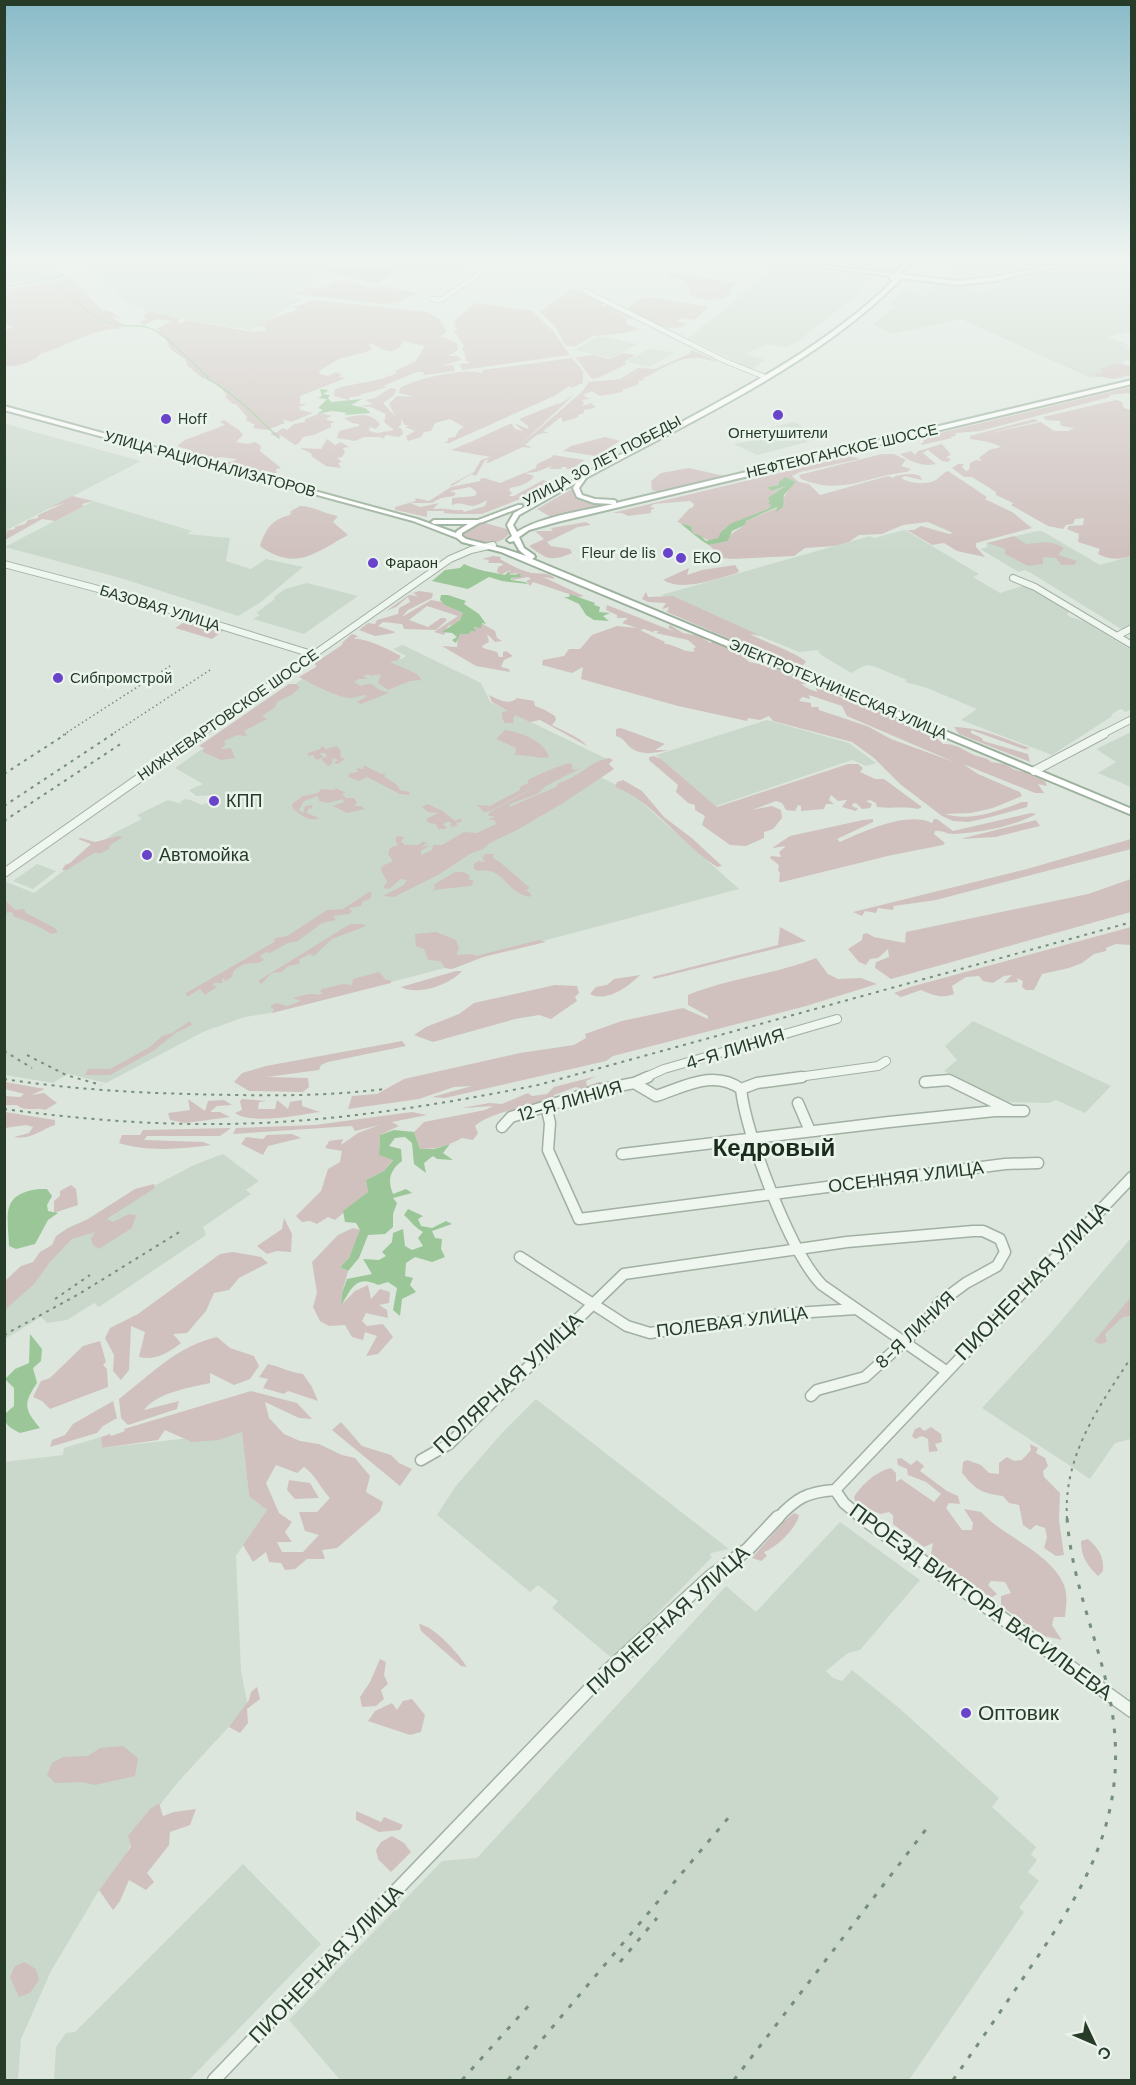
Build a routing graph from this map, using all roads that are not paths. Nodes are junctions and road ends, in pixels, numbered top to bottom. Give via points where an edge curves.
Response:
1 (720, 358) edge
2 (790, 358) edge
3 (763, 377) junction
4 (1131, 382) edge
5 (4, 408) edge
6 (585, 477) junction
7 (638, 500) junction
8 (415, 520) junction
9 (553, 520) junction
10 (478, 522) junction
11 (512, 532) junction
12 (460, 538) junction
13 (480, 546) junction
14 (452, 558) junction
15 (4, 564) edge
16 (544, 566) junction
17 (1013, 578) dead end
18 (1131, 628) edge
19 (1117, 636) junction
20 (1131, 645) edge
21 (315, 655) junction
22 (1131, 719) edge
23 (1034, 771) junction
24 (1131, 812) edge
25 (4, 873) edge
26 (837, 1018) dead end
27 (886, 1061) dead end
28 (925, 1082) dead end
29 (634, 1083) junction
30 (741, 1089) junction
31 (798, 1103) dead end
32 (546, 1106) junction
33 (1011, 1110) junction
34 (1024, 1111) dead end
35 (502, 1127) dead end
36 (806, 1132) junction
37 (753, 1138) junction
38 (622, 1154) dead end
39 (1038, 1163) dead end
40 (1131, 1177) edge
41 (775, 1195) junction
42 (1004, 1245) joint
43 (798, 1250) junction
44 (520, 1257) dead end
45 (593, 1303) junction
46 (856, 1309) junction
47 (904, 1342) junction
48 (946, 1371) junction
49 (811, 1396) dead end
50 (421, 1460) dead end
51 (835, 1490) junction
52 (1131, 1711) edge
53 (214, 2080) edge

1 - 3 street
2 - 3 main road, УЛИЦА 30 ЛЕТ ПОБЕДЫ
3 - 6 main road, УЛИЦА 30 ЛЕТ ПОБЕДЫ
3 - 10 main road, УЛИЦА 30 ЛЕТ ПОБЕДЫ via 526,503
4 - 7 main road, НЕФТЕЮГАНСКОЕ ШОССЕ
5 - 8 main road, УЛИЦА РАЦИОНАЛИЗАТОРОВ
6 - 7 main road via 576,488 579,496 599,501
6 - 11 main road, УЛИЦА 30 ЛЕТ ПОБЕДЫ via 516,514
7 - 9 main road, НЕФТЕЮГАНСКОЕ ШОССЕ
8 - 10 main road
8 - 12 main road
9 - 11 main road
9 - 11 main road
10 - 11 main road via 502,523
10 - 12 main road via 461,530
11 - 13 main road via 493,545
11 - 16 main road via 520,549
12 - 13 main road
12 - 14 street via 461,548
13 - 14 street
13 - 16 main road via 503,550
14 - 21 street, НИЖНЕВАРТОВСКОЕ ШОССЕ
15 - 21 street, БАЗОВАЯ УЛИЦА via 121,595
16 - 23 main road, ЭЛЕКТРОТЕХНИЧЕСКАЯ УЛИЦА
17 - 19 street
18 - 19 street
19 - 20 street
21 - 25 street, НИЖНЕВАРТОВСКОЕ ШОССЕ
22 - 23 street
23 - 24 main road, ЭЛЕКТРОТЕХНИЧЕСКАЯ УЛИЦА
26 - 29 street, 4-Я ЛИНИЯ via 664,1069
27 - 30 street via 878,1066 757,1083
28 - 33 street via 949,1080
29 - 30 street, 12-Я ЛИНИЯ via 656,1096 711,1080 730,1082
29 - 32 street, 12-Я ЛИНИЯ
30 - 37 street via 741,1103
31 - 36 street
32 - 35 street, 12-Я ЛИНИЯ via 511,1117
32 - 41 street, ОСЕННЯЯ УЛИЦА via 550,1123 548,1150 579,1219
33 - 34 street
33 - 36 street
36 - 37 street
37 - 38 street
37 - 41 street
39 - 41 street, ОСЕННЯЯ УЛИЦА
40 - 48 street, ПИОНЕРНАЯ УЛИЦА
41 - 43 street, ПОЛЕВАЯ УЛИЦА
42 - 43 street, ПОЛЯРНАЯ УЛИЦА via 993,1234 973,1231
42 - 47 street, 8-Я ЛИНИЯ via 1003,1259 997,1266 939,1303 926,1322
43 - 45 street, ПОЛЯРНАЯ УЛИЦА via 631,1272 615,1281
43 - 46 street, ПОЛЕВАЯ УЛИЦА via 822,1285
44 - 45 street, ПОЛЕВАЯ УЛИЦА
45 - 46 street, ПОЛЕВАЯ УЛИЦА via 627,1326 650,1333 781,1314
45 - 50 street, ПОЛЯРНАЯ УЛИЦА via 449,1444
46 - 47 street, ПОЛЕВАЯ УЛИЦА
47 - 48 street, ПОЛЕВАЯ УЛИЦА
47 - 49 street, 8-Я ЛИНИЯ via 865,1377 818,1390
48 - 51 street, ПИОНЕРНАЯ УЛИЦА
51 - 52 street, ПРОЕЗД ВИКТОРА ВАСИЛЬЕВА via 862,1519
51 - 53 street, ПИОНЕРНАЯ УЛИЦА via 812,1492 792,1503 748,1549 711,1576 606,1672

